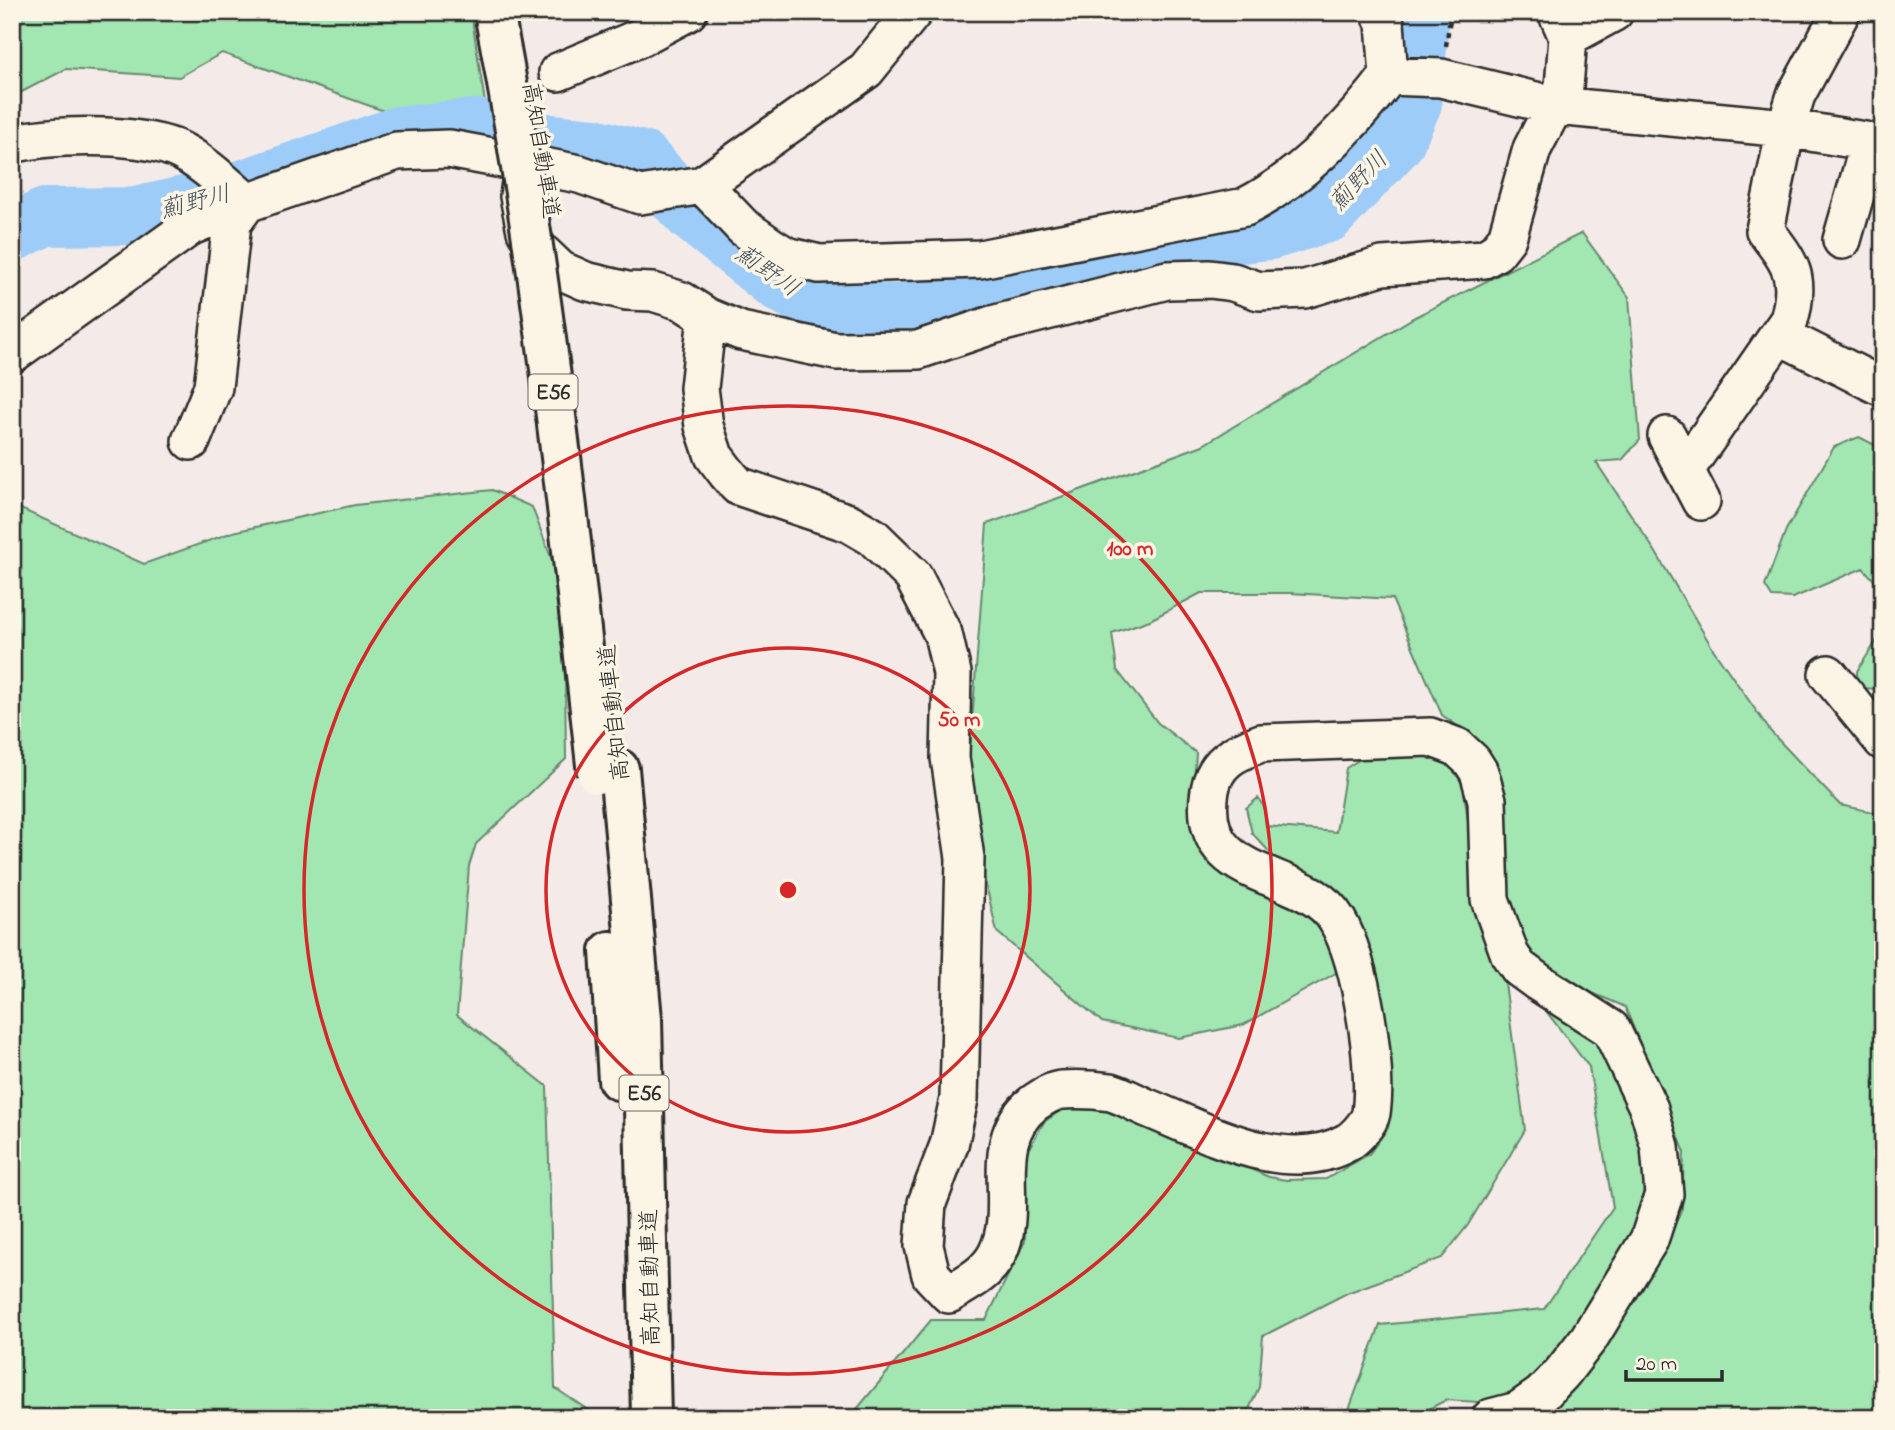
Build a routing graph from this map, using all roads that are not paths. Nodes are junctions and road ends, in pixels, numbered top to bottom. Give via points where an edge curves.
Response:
1 (495, 12) edge
2 (519, 12) edge
3 (688, 12) edge
4 (913, 12) edge
5 (1380, 12) edge
6 (1614, 12) edge
7 (1841, 12) edge
8 (1562, 24) edge
9 (558, 72) dead end
10 (1389, 76) junction
11 (1556, 106) junction
12 (1786, 128) junction
13 (1877, 143) edge
14 (12, 144) edge
15 (524, 163) junction
16 (703, 185) junction
17 (247, 203) junction
18 (1842, 240) dead end
19 (707, 317) junction
20 (1779, 335) junction
21 (12, 354) edge
22 (1878, 385) dead end
23 (1667, 436) dead end
24 (191, 441) dead end
25 (1828, 674) dead end
26 (1883, 741) edge
27 (608, 771) junction
28 (625, 1418) edge
29 (652, 1418) edge
30 (1491, 1418) edge

1 - 27 highway, 高知自動車道 / E56, bridge via 516,126
2 - 27 highway, 高知自動車道 / E56 via 538,113 578,405
3 - 9 street
4 - 16 street via 866,70
5 - 10 street
6 - 8 street
7 - 12 street via 1796,95
8 - 11 street via 1564,87
10 - 11 street via 1441,78
10 - 16 street via 1353,123 1272,193 1245,207 980,259 818,264 786,256 743,228
11 - 12 street
11 - 19 street via 1532,149 1507,238 1484,259 1382,266 1306,289 1259,291 1210,279 1167,280 992,325 918,350 836,351 741,331
12 - 13 street
12 - 20 street via 1765,230 1793,269 1795,297
13 - 18 street
14 - 17 street via 97,135 174,148 220,178
15 - 16 street via 579,174 640,195
15 - 17 street via 449,149 397,151
15 - 19 street via 519,195 526,231 559,270 627,291 653,292 681,301
17 - 21 street via 191,226
17 - 24 street via 232,223 213,387
19 - 30 street via 699,388 704,426 720,464 738,486 849,523 873,537 913,576 943,635 949,660 950,758 965,858 959,1099 949,1145 927,1203 924,1246 931,1275 949,1294 984,1273 998,1253 1004,1227 1004,1158 1012,1130 1025,1111 1046,1094 1061,1090 1111,1092 1242,1146 1293,1155 1329,1153 1353,1139 1370,1117 1372,1077 1367,1017 1345,936 1323,905 1241,864 1215,840 1210,817 1212,776 1224,760 1261,743 1430,737 1458,747 1479,772 1487,800 1490,898 1510,955 1538,982 1611,1029 1649,1109 1660,1147 1660,1213 1649,1240 1589,1338 1541,1395 1518,1411
20 - 22 street
20 - 23 street via 1693,485
25 - 26 street
27 - 28 highway, 高知自動車道 / E56
27 - 29 highway, 高知自動車道 / E56 via 642,1019

